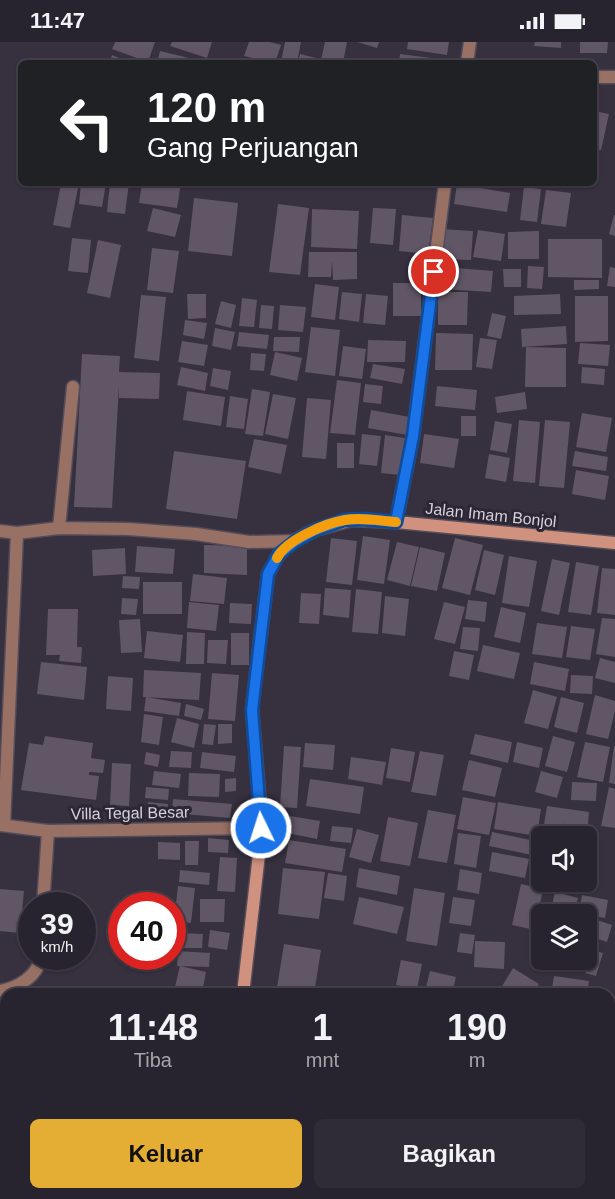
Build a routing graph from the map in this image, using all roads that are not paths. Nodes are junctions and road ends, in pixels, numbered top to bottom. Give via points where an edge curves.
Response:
1 (470, 42) edge
2 (467, 60) edge
3 (597, 77) edge
4 (615, 77) edge
5 (446, 186) edge
6 (73, 387) dead end
7 (396, 522) junction
8 (59, 528) junction
9 (0, 531) edge
10 (17, 533) junction
11 (294, 542) junction
12 (615, 543) edge
13 (2, 825) edge
14 (261, 828) junction
15 (48, 831) junction
16 (44, 892) edge
17 (36, 970) edge
18 (12, 988) edge
19 (244, 988) edge

1 - 2 street
3 - 4 street
5 - 7 street via 413,436
6 - 8 street
7 - 11 street, Jalan Imam Bonjol via 344,520
7 - 12 street, Jalan Imam Bonjol
8 - 10 street
8 - 11 street
9 - 10 street
10 - 13 street
11 - 14 street, Jalan Imam Bonjol via 279,554 268,574 252,710
13 - 15 street, Villa Tegal Besar
14 - 15 street, Villa Tegal Besar
14 - 19 street, Jalan Imam Bonjol
15 - 16 street
17 - 18 street

